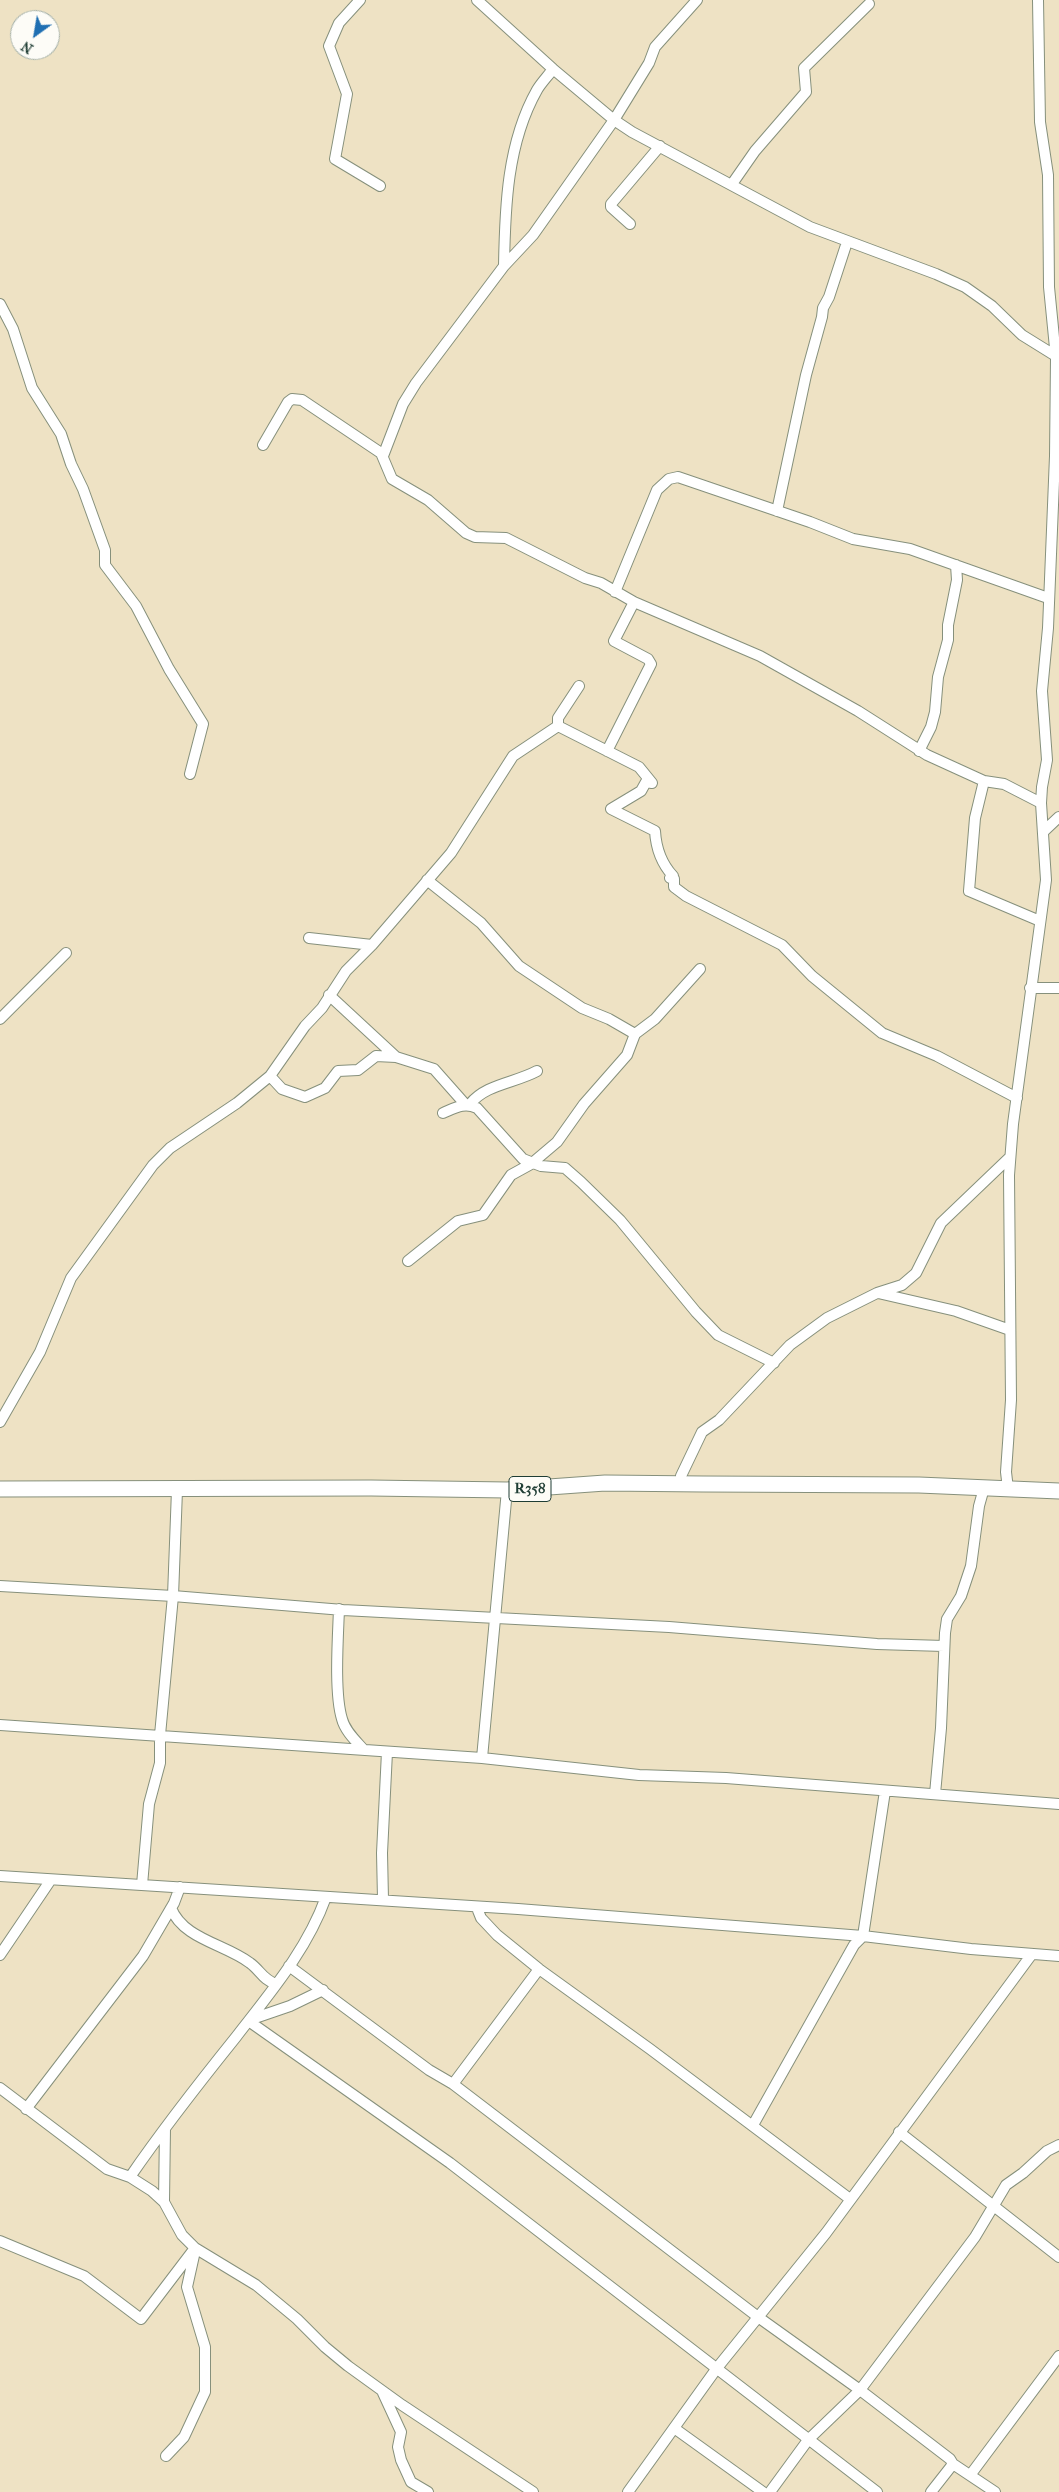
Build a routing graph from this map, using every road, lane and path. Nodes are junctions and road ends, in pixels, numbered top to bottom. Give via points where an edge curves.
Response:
1 (360, 0) edge
2 (477, 0) edge
3 (697, 0) edge
4 (1038, 0) edge
5 (869, 4) dead end
6 (553, 69) junction
7 (614, 120) junction
8 (660, 146) junction
9 (732, 184) junction
10 (380, 186) dead end
11 (630, 224) dead end
12 (847, 242) junction
13 (504, 266) junction
14 (0, 304) edge
15 (1058, 358) edge
16 (263, 445) dead end
17 (383, 456) junction
18 (777, 511) junction
19 (956, 565) junction
20 (615, 592) junction
21 (1048, 598) junction
22 (634, 602) junction
23 (579, 686) dead end
24 (558, 726) junction
25 (607, 751) junction
26 (919, 751) junction
27 (190, 774) dead end
28 (984, 782) junction
29 (1041, 803) junction
30 (1059, 817) edge
31 (1044, 831) junction
32 (428, 880) junction
33 (1040, 922) junction
34 (309, 938) dead end
35 (372, 945) junction
36 (66, 953) dead end
37 (700, 969) dead end
38 (1030, 988) junction
39 (1059, 988) edge
40 (329, 995) junction
41 (0, 1018) edge
42 (635, 1034) junction
43 (396, 1058) junction
44 (537, 1071) dead end
45 (270, 1076) junction
46 (1017, 1098) junction
47 (468, 1104) junction
48 (443, 1113) dead end
49 (1010, 1157) junction
50 (531, 1164) junction
51 (408, 1261) dead end
52 (878, 1293) junction
53 (1010, 1330) junction
54 (774, 1363) junction
55 (0, 1422) edge
56 (680, 1484) junction
57 (984, 1488) junction
58 (0, 1489) edge
59 (1008, 1489) junction
60 (177, 1490) junction
61 (507, 1490) junction
62 (1058, 1492) edge
63 (0, 1586) edge
64 (173, 1596) junction
65 (339, 1609) junction
66 (496, 1618) junction
67 (944, 1646) junction
68 (0, 1725) edge
69 (160, 1735) junction
70 (364, 1750) junction
71 (386, 1752) junction
72 (482, 1758) junction
73 (885, 1791) junction
74 (935, 1794) junction
75 (1059, 1804) edge
76 (0, 1876) edge
77 (50, 1880) junction
78 (142, 1885) junction
79 (180, 1886) junction
80 (326, 1897) junction
81 (383, 1899) junction
82 (171, 1908) junction
83 (478, 1908) junction
84 (863, 1936) junction
85 (1032, 1954) junction
86 (0, 1955) edge
87 (1059, 1956) edge
88 (290, 1966) junction
89 (539, 1969) junction
90 (276, 1984) junction
91 (323, 1990) junction
92 (251, 2021) junction
93 (453, 2084) junction
94 (0, 2088) edge
95 (26, 2109) junction
96 (752, 2125) junction
97 (164, 2128) junction
98 (899, 2132) junction
99 (1059, 2145) edge
100 (130, 2177) junction
101 (850, 2199) junction
102 (164, 2202) junction
103 (995, 2206) junction
104 (0, 2241) edge
105 (195, 2248) junction
106 (1059, 2257) edge
107 (758, 2317) junction
108 (1059, 2356) edge
109 (717, 2368) junction
110 (381, 2390) junction
111 (860, 2390) junction
112 (674, 2428) junction
113 (808, 2440) junction
114 (166, 2456) dead end
115 (953, 2464) junction
116 (971, 2474) junction
117 (428, 2492) edge
118 (533, 2492) edge
119 (628, 2492) edge
120 (763, 2492) edge
121 (770, 2492) edge
122 (877, 2492) edge
123 (931, 2492) edge
124 (995, 2492) edge

1 - 10 street via 339,23 329,46 347,94 335,159
2 - 6 street
3 - 7 street via 655,47 649,63
4 - 15 street via 1040,122 1048,175 1049,287
5 - 9 street via 804,68 806,92 755,151
6 - 7 street
6 - 13 street via 538,89 513,155 506,204
7 - 8 street
7 - 13 street via 533,235
8 - 9 street
8 - 11 street via 611,204
9 - 12 street
12 - 15 street via 965,287 992,306 1022,335
12 - 18 street via 823,308
13 - 17 street via 416,382 403,404
14 - 27 street via 13,329 32,388 61,434 105,550 105,565 136,606 202,724
15 - 21 street
16 - 17 street via 288,402 296,398 313,406
17 - 20 street via 392,479 428,500 459,529 475,537 506,538
18 - 19 street via 853,539 910,549
18 - 20 street via 678,477 669,479 658,490
19 - 21 street
19 - 26 street via 957,580 948,640 938,677 935,712
20 - 22 street
21 - 29 street via 1042,691 1048,760
22 - 25 street via 614,641 651,664
22 - 26 street via 760,656 858,711
23 - 24 street via 558,718
24 - 25 street
24 - 32 street via 513,756 461,839
25 - 46 street via 641,768 652,782 646,782 641,791 611,809 655,831 658,851 673,876 670,878 674,879 674,887 692,900 782,946 812,976 882,1033 937,1056
26 - 28 street
28 - 29 street via 1004,784
28 - 33 street via 975,818 969,891
29 - 31 street
30 - 31 street
31 - 33 street via 1046,880
32 - 35 street
32 - 42 street via 481,923 519,966 582,1008
33 - 38 street
34 - 35 street
35 - 40 street via 346,971
36 - 41 street
37 - 42 street via 655,1019
38 - 39 street
38 - 46 street
40 - 43 street
40 - 45 street
42 - 50 street via 627,1054 584,1104 557,1142
43 - 45 street via 376,1056 358,1070 338,1071 325,1088 305,1097 282,1089
43 - 47 street via 434,1069
44 - 47 street via 487,1090
45 - 55 street via 237,1103 170,1148 153,1165 76,1270 40,1352
46 - 49 street
47 - 48 street
47 - 50 street via 476,1108 518,1155
49 - 52 street via 941,1223 916,1273 902,1285
49 - 53 street
50 - 51 street via 511,1175 483,1215 458,1221
50 - 54 street via 568,1170 620,1220 707,1324 728,1341
52 - 53 street via 956,1311
52 - 54 street via 827,1318 790,1345
53 - 59 street
54 - 56 street via 719,1420 702,1432
56 - 57 main road, R358
56 - 61 main road, R358 via 605,1484
57 - 59 main road, R358
57 - 67 street via 978,1506 970,1566 961,1596 947,1619
58 - 60 main road, R358
59 - 62 main road, R358
60 - 61 main road, R358
60 - 64 street
61 - 66 street
63 - 64 street
64 - 65 street
64 - 69 street
65 - 66 street
65 - 70 street via 337,1652 341,1718
66 - 67 street
66 - 72 street
67 - 74 street
68 - 69 street
69 - 70 street
69 - 78 street via 160,1763 150,1804
70 - 71 street
71 - 72 street
71 - 81 street
72 - 73 street via 639,1775 726,1778
73 - 74 street
73 - 84 street
74 - 75 street
76 - 77 street
77 - 78 street
77 - 86 street
78 - 79 street
79 - 80 street
79 - 82 street
80 - 81 street
80 - 88 street via 314,1929
81 - 83 street
82 - 90 street via 179,1921 205,1941 249,1962 267,1981
82 - 95 street via 142,1956
83 - 84 street
83 - 89 street via 481,1918 497,1935
84 - 85 street
84 - 96 street via 854,1945 813,2014
85 - 87 street
85 - 98 street
88 - 90 street
88 - 91 street
89 - 93 street
89 - 96 street
90 - 92 street
91 - 92 street
91 - 93 street via 429,2070
92 - 97 street
92 - 109 street via 450,2162
93 - 107 street
94 - 95 street
95 - 100 street via 107,2169
96 - 101 street
97 - 100 street
97 - 102 street
98 - 101 street
98 - 103 street
99 - 103 street via 1046,2151 1006,2185
100 - 102 street
101 - 107 street
102 - 105 street via 173,2223
103 - 106 street
103 - 111 street
104 - 105 street via 84,2276 141,2319
105 - 110 street via 256,2285 324,2347
105 - 114 street via 187,2287 205,2347 205,2392 184,2437
107 - 109 street
107 - 111 street
108 - 116 street
109 - 112 street
109 - 113 street
110 - 117 street via 401,2432 398,2447 411,2482
110 - 118 street
111 - 113 street
111 - 115 street
112 - 119 street
112 - 120 street
113 - 121 street
113 - 122 street
115 - 116 street
115 - 123 street
116 - 124 street

